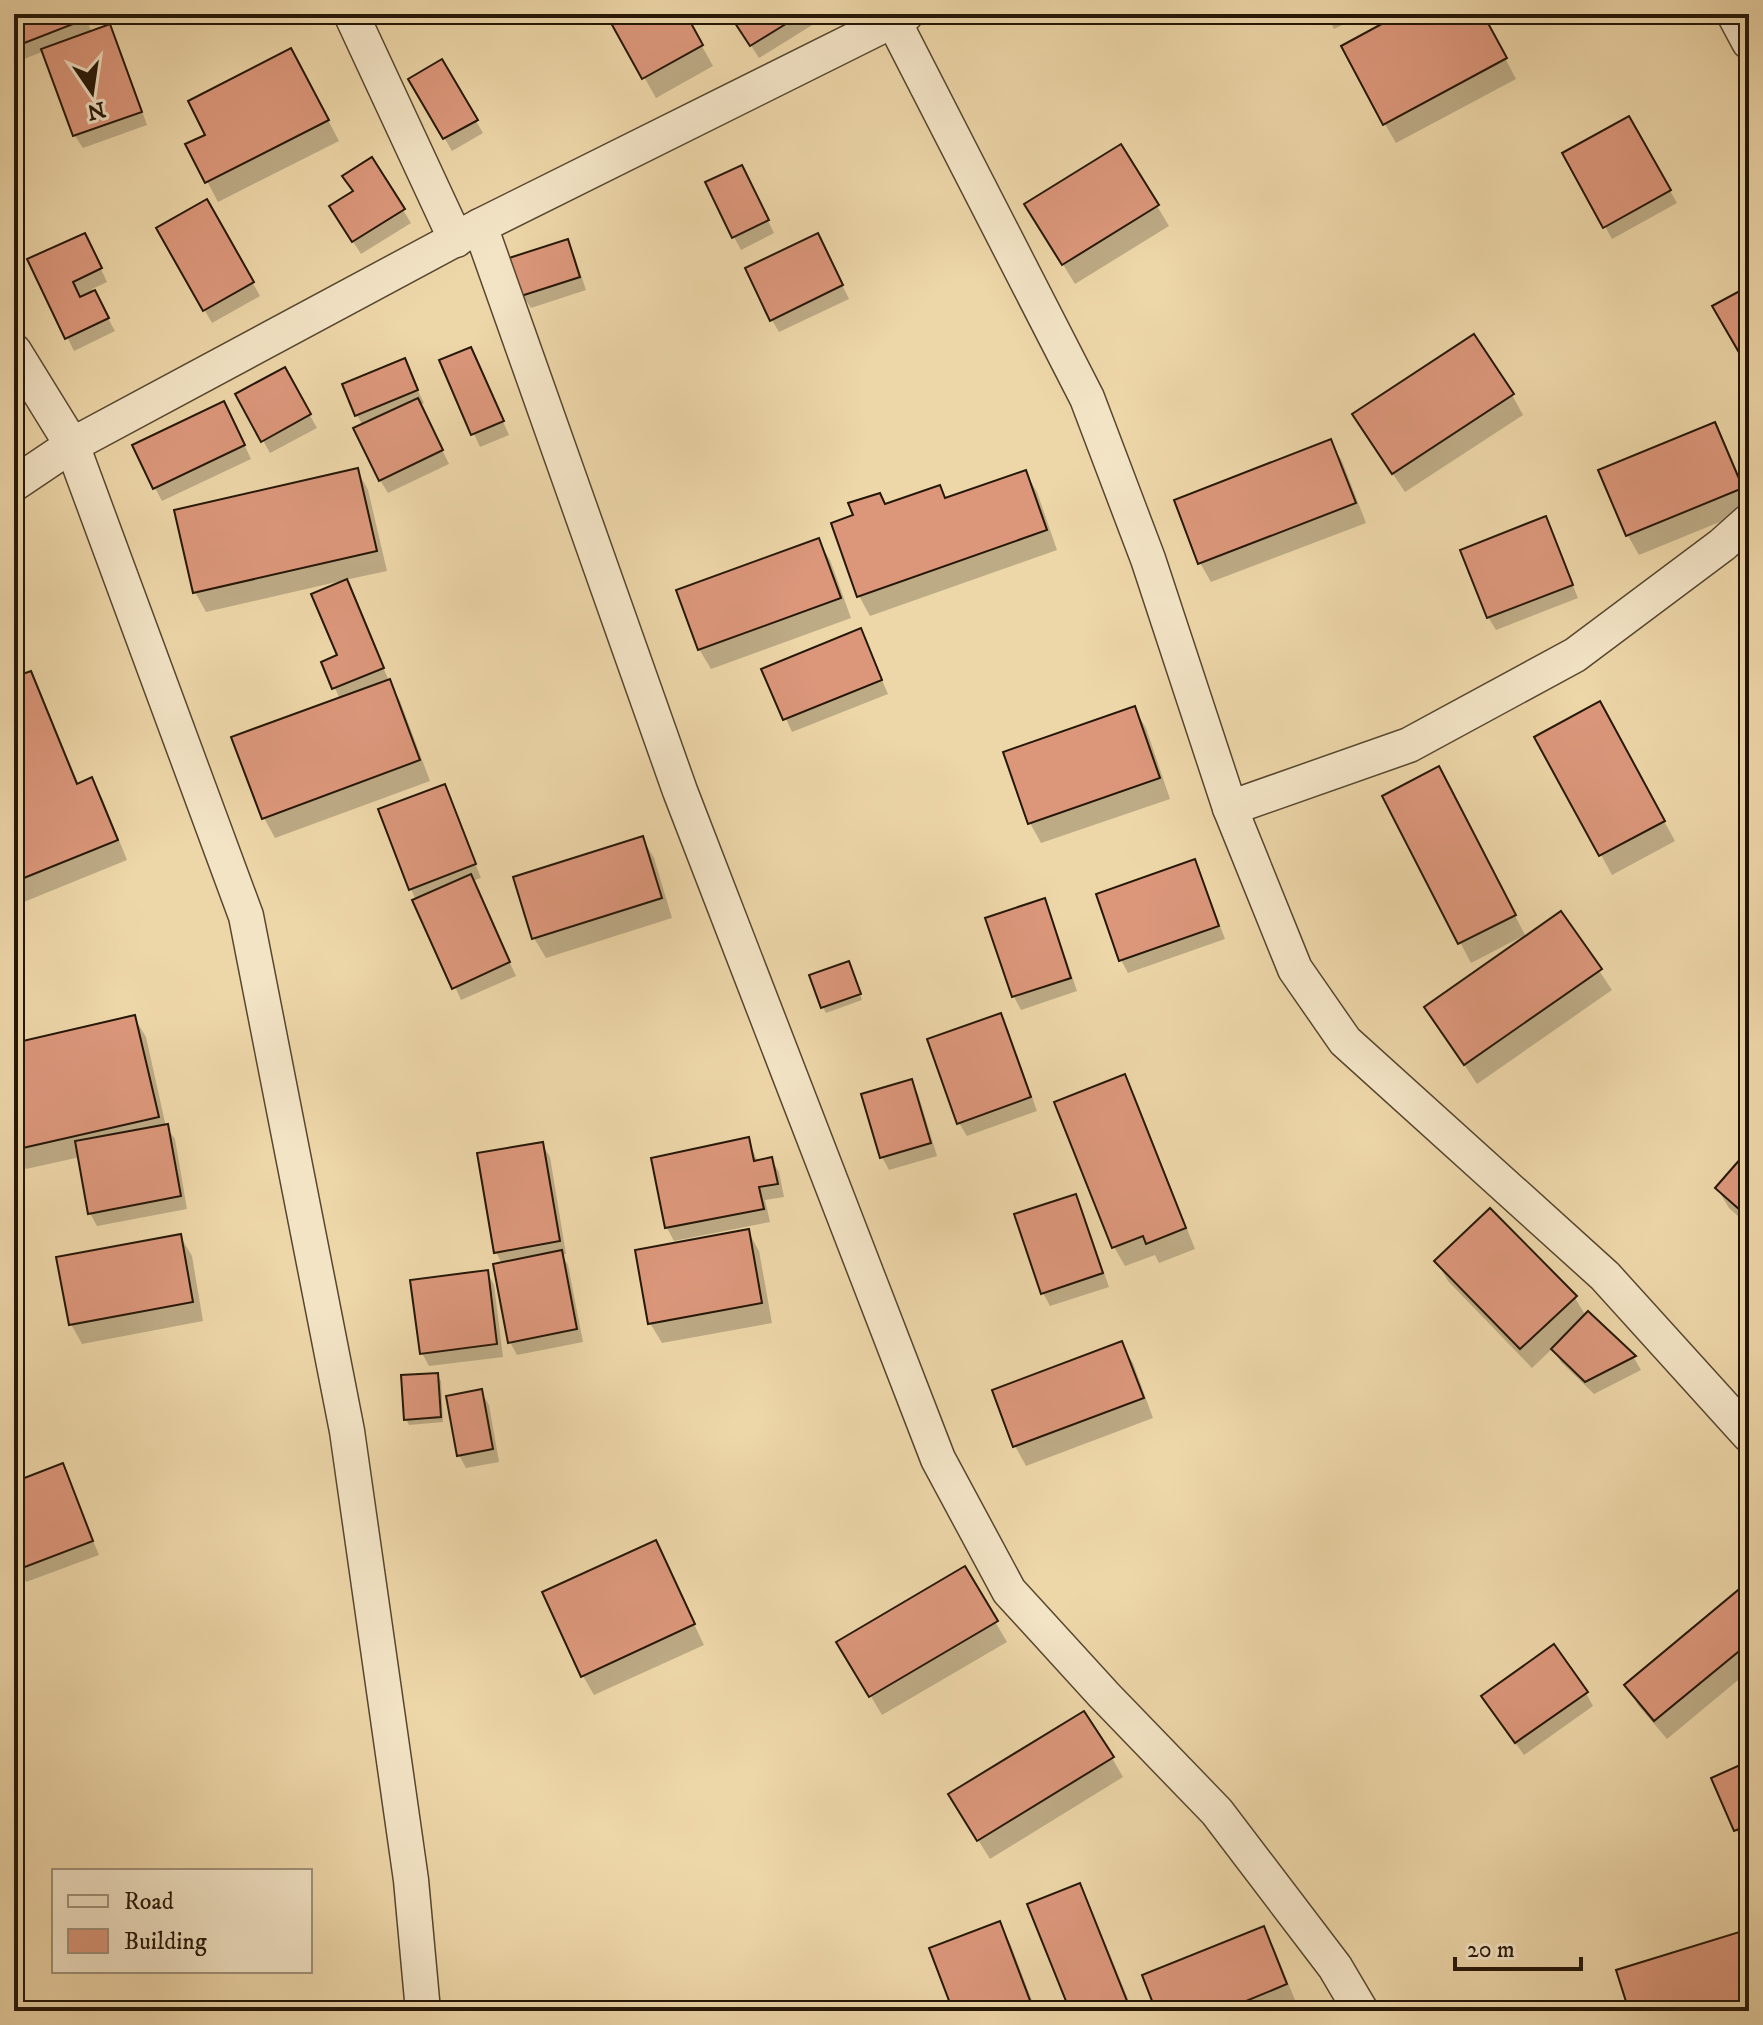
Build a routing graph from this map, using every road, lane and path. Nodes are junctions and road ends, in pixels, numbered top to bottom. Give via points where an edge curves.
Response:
1 (351, 14) edge
2 (1734, 14) edge
3 (897, 16) edge
4 (1749, 42) edge
5 (468, 233) junction
6 (14, 351) edge
7 (72, 445) junction
8 (14, 484) edge
9 (1749, 521) edge
10 (1230, 808) junction
11 (1749, 1435) edge
12 (423, 2011) edge
13 (1361, 2011) edge

1 - 5 street
2 - 4 street
3 - 5 street
3 - 10 street via 1087,398 1148,559
5 - 7 street
5 - 13 street via 938,1459 1009,1591 1217,1812 1335,1967
6 - 7 street
7 - 8 street
7 - 12 street via 246,916 347,1431 409,1864
9 - 10 street via 1575,655 1409,745
10 - 11 street via 1295,969 1345,1041 1605,1276

